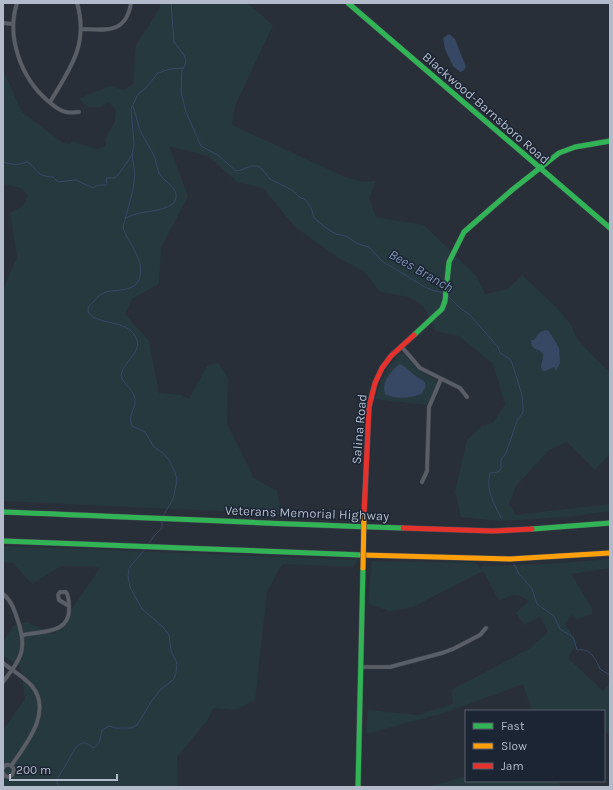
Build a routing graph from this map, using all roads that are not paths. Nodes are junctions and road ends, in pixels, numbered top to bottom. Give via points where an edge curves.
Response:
1 (12, 3) edge
2 (77, 3) edge
3 (131, 3) edge
4 (348, 3) edge
5 (17, 4) edge
6 (3, 23) edge
7 (13, 24) junction
8 (82, 29) junction
9 (50, 102) junction
10 (79, 112) dead end
11 (610, 141) edge
12 (539, 168) junction
13 (610, 228) edge
14 (401, 346) junction
15 (441, 379) junction
16 (467, 397) dead end
17 (422, 482) dead end
18 (3, 512) edge
19 (610, 522) edge
20 (3, 541) edge
21 (610, 553) edge
22 (3, 594) edge
23 (69, 606) dead end
24 (486, 628) dead end
25 (22, 635) junction
26 (3, 663) edge
27 (361, 667) junction
28 (12, 670) junction
29 (3, 682) edge
30 (11, 766) junction
31 (3, 768) edge
32 (3, 773) edge
33 (358, 787) edge

1 - 5 street
2 - 8 street
3 - 8 street via 128,16 119,26 110,29
4 - 12 main road, Blackwood-Barnsboro Road
5 - 7 street
6 - 7 street
7 - 9 street via 15,45 24,69 38,91
8 - 9 street via 76,57
9 - 10 street via 62,111
11 - 12 main road, Salina Road via 564,151
12 - 13 main road, Blackwood-Barnsboro Road
12 - 14 main road, Salina Road via 464,232 449,262 446,294 440,312
14 - 15 street via 420,368
14 - 27 main road, Salina Road, bridge via 382,368 370,398 366,454
15 - 16 street via 460,388
15 - 17 street via 429,407 427,470
18 - 19 main road, Veterans Memorial Highway via 493,531
20 - 21 main road via 510,559
22 - 25 street via 14,609
23 - 25 street via 67,620 62,626
24 - 27 street via 480,635 442,653 390,667
25 - 28 street via 23,649
26 - 28 street
27 - 33 main road, Salina Road
28 - 29 street
28 - 30 street via 34,689 40,709 29,740
30 - 31 street
30 - 32 street via 14,770 12,775 8,777

